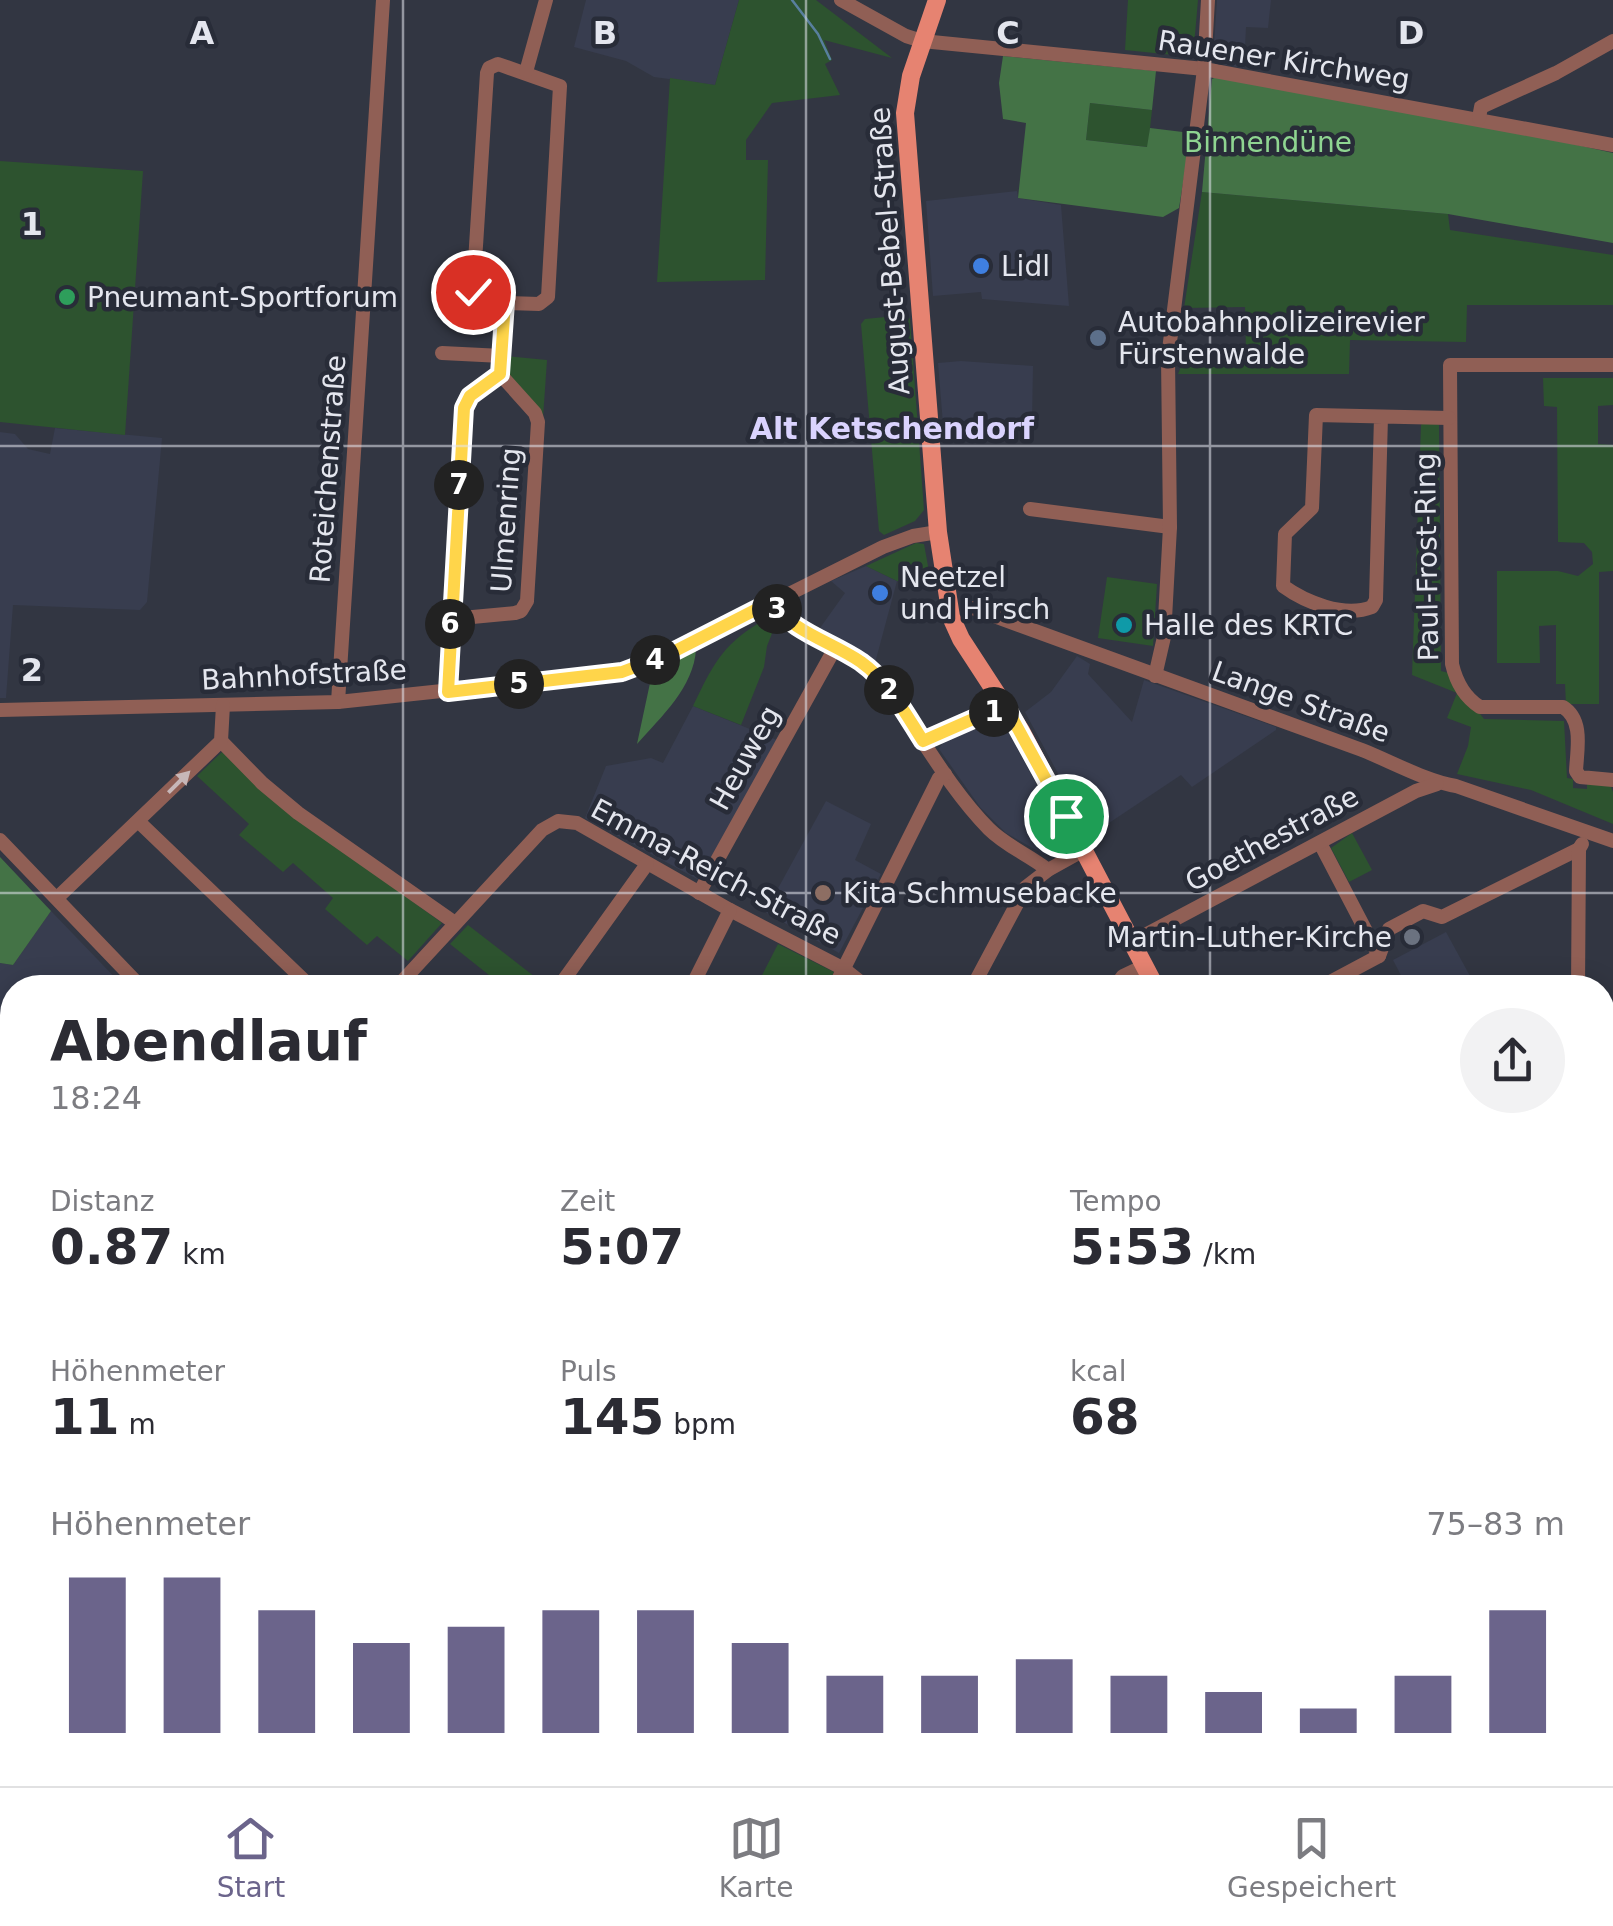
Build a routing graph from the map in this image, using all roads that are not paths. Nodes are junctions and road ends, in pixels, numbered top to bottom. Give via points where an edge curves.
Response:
1 (383, 0) edge
2 (546, 0) edge
3 (841, 0) edge
4 (937, 0) edge
5 (1208, 0) edge
6 (1613, 40) edge
7 (922, 41) junction
8 (1204, 69) junction
9 (526, 72) junction
10 (1479, 118) junction
11 (1613, 144) edge
12 (505, 302) junction
13 (442, 353) dead end
14 (502, 356) junction
15 (1613, 365) edge
16 (500, 374) junction
17 (1381, 417) junction
18 (1449, 418) junction
19 (1030, 509) dead end
20 (1170, 527) junction
21 (938, 532) junction
22 (771, 602) junction
23 (972, 608) dead end
24 (451, 619) junction
25 (835, 648) junction
26 (1156, 676) junction
27 (448, 692) junction
28 (338, 702) junction
29 (1005, 705) junction
30 (223, 706) junction
31 (0, 710) edge
32 (221, 741) junction
33 (923, 741) junction
34 (945, 774) junction
35 (1613, 780) edge
36 (1437, 784) junction
37 (139, 822) junction
38 (1587, 832) junction
39 (0, 840) edge
40 (1613, 841) edge
41 (1320, 842) junction
42 (1578, 849) junction
43 (1084, 850) junction
44 (647, 864) junction
45 (1048, 870) junction
46 (699, 892) junction
47 (57, 898) junction
48 (730, 910) junction
49 (455, 924) junction
50 (1132, 942) junction
51 (1380, 956) junction
52 (1144, 966) junction
53 (844, 968) junction
54 (130, 975) edge
55 (298, 975) edge
56 (408, 975) edge
57 (567, 975) edge
58 (698, 975) edge
59 (840, 975) edge
60 (852, 975) edge
61 (979, 975) edge
62 (1126, 975) edge
63 (1149, 975) edge
64 (1344, 975) edge
65 (1578, 975) edge

1 - 28 street, Roteichenstraße
2 - 9 street
3 - 7 street, Rauener Kirchweg
4 - 7 main road, August-Bebel-Straße
5 - 8 street
6 - 10 street via 1481,107
7 - 8 street, Rauener Kirchweg
7 - 21 main road, August-Bebel-Straße via 905,113
8 - 10 street, Rauener Kirchweg
8 - 20 street via 1168,358
9 - 12 street via 556,83 560,91 548,298 539,304
9 - 12 street via 498,64 487,74 473,292 482,302
10 - 11 street, Rauener Kirchweg
12 - 14 street
13 - 14 street
14 - 16 street
15 - 18 street, Paul-Frost-Ring via 1450,365
16 - 24 street, Ulmenring via 464,408
16 - 24 street, Ulmenring via 538,422 528,602 515,613
17 - 17 street via 1316,415 1312,508 1285,534 1283,586 1298,596 1364,610 1376,600
17 - 18 street
18 - 35 street, Paul-Frost-Ring via 1456,678 1480,707 1572,712 1576,771
19 - 20 street
20 - 26 street
21 - 22 street, Bahnhofstraße via 900,540
21 - 29 main road, August-Bebel-Straße via 950,617
22 - 25 street via 796,627
22 - 27 street, Bahnhofstraße via 622,672
23 - 26 street, Lange Straße
24 - 27 street, Ulmenring
25 - 33 street via 878,676
25 - 46 street, Heuweg
26 - 36 street, Lange Straße
27 - 28 street, Bahnhofstraße
28 - 30 street, Bahnhofstraße
29 - 33 street
29 - 43 main road, August-Bebel-Straße
30 - 31 street, Bahnhofstraße
30 - 32 street
37 -> 32 street
32 - 49 street via 298,813
33 - 34 street
34 - 45 street via 1000,840
34 - 53 street
36 - 38 street, Lange Straße
36 - 41 street, Goethestraße
37 - 47 street
37 - 55 street
38 - 40 street, Lange Straße
38 - 42 street
39 - 47 street
41 - 50 street, Goethestraße
41 - 51 street
42 - 51 street via 1442,917 1423,911 1388,929
42 - 65 street
43 - 45 street
43 - 50 main road, August-Bebel-Straße
44 - 46 street, Emma-Reich-Straße
44 - 49 street, Emma-Reich-Straße via 577,823 558,820
44 - 57 street
45 - 61 street via 1026,887
46 - 48 street, Emma-Reich-Straße
47 - 54 street
48 - 53 street, Emma-Reich-Straße
48 - 58 street
49 - 56 street, Emma-Reich-Straße
50 - 52 main road, August-Bebel-Straße
51 - 64 street
52 - 62 street
52 - 63 main road, August-Bebel-Straße
53 - 59 street
53 - 60 street, Emma-Reich-Straße

